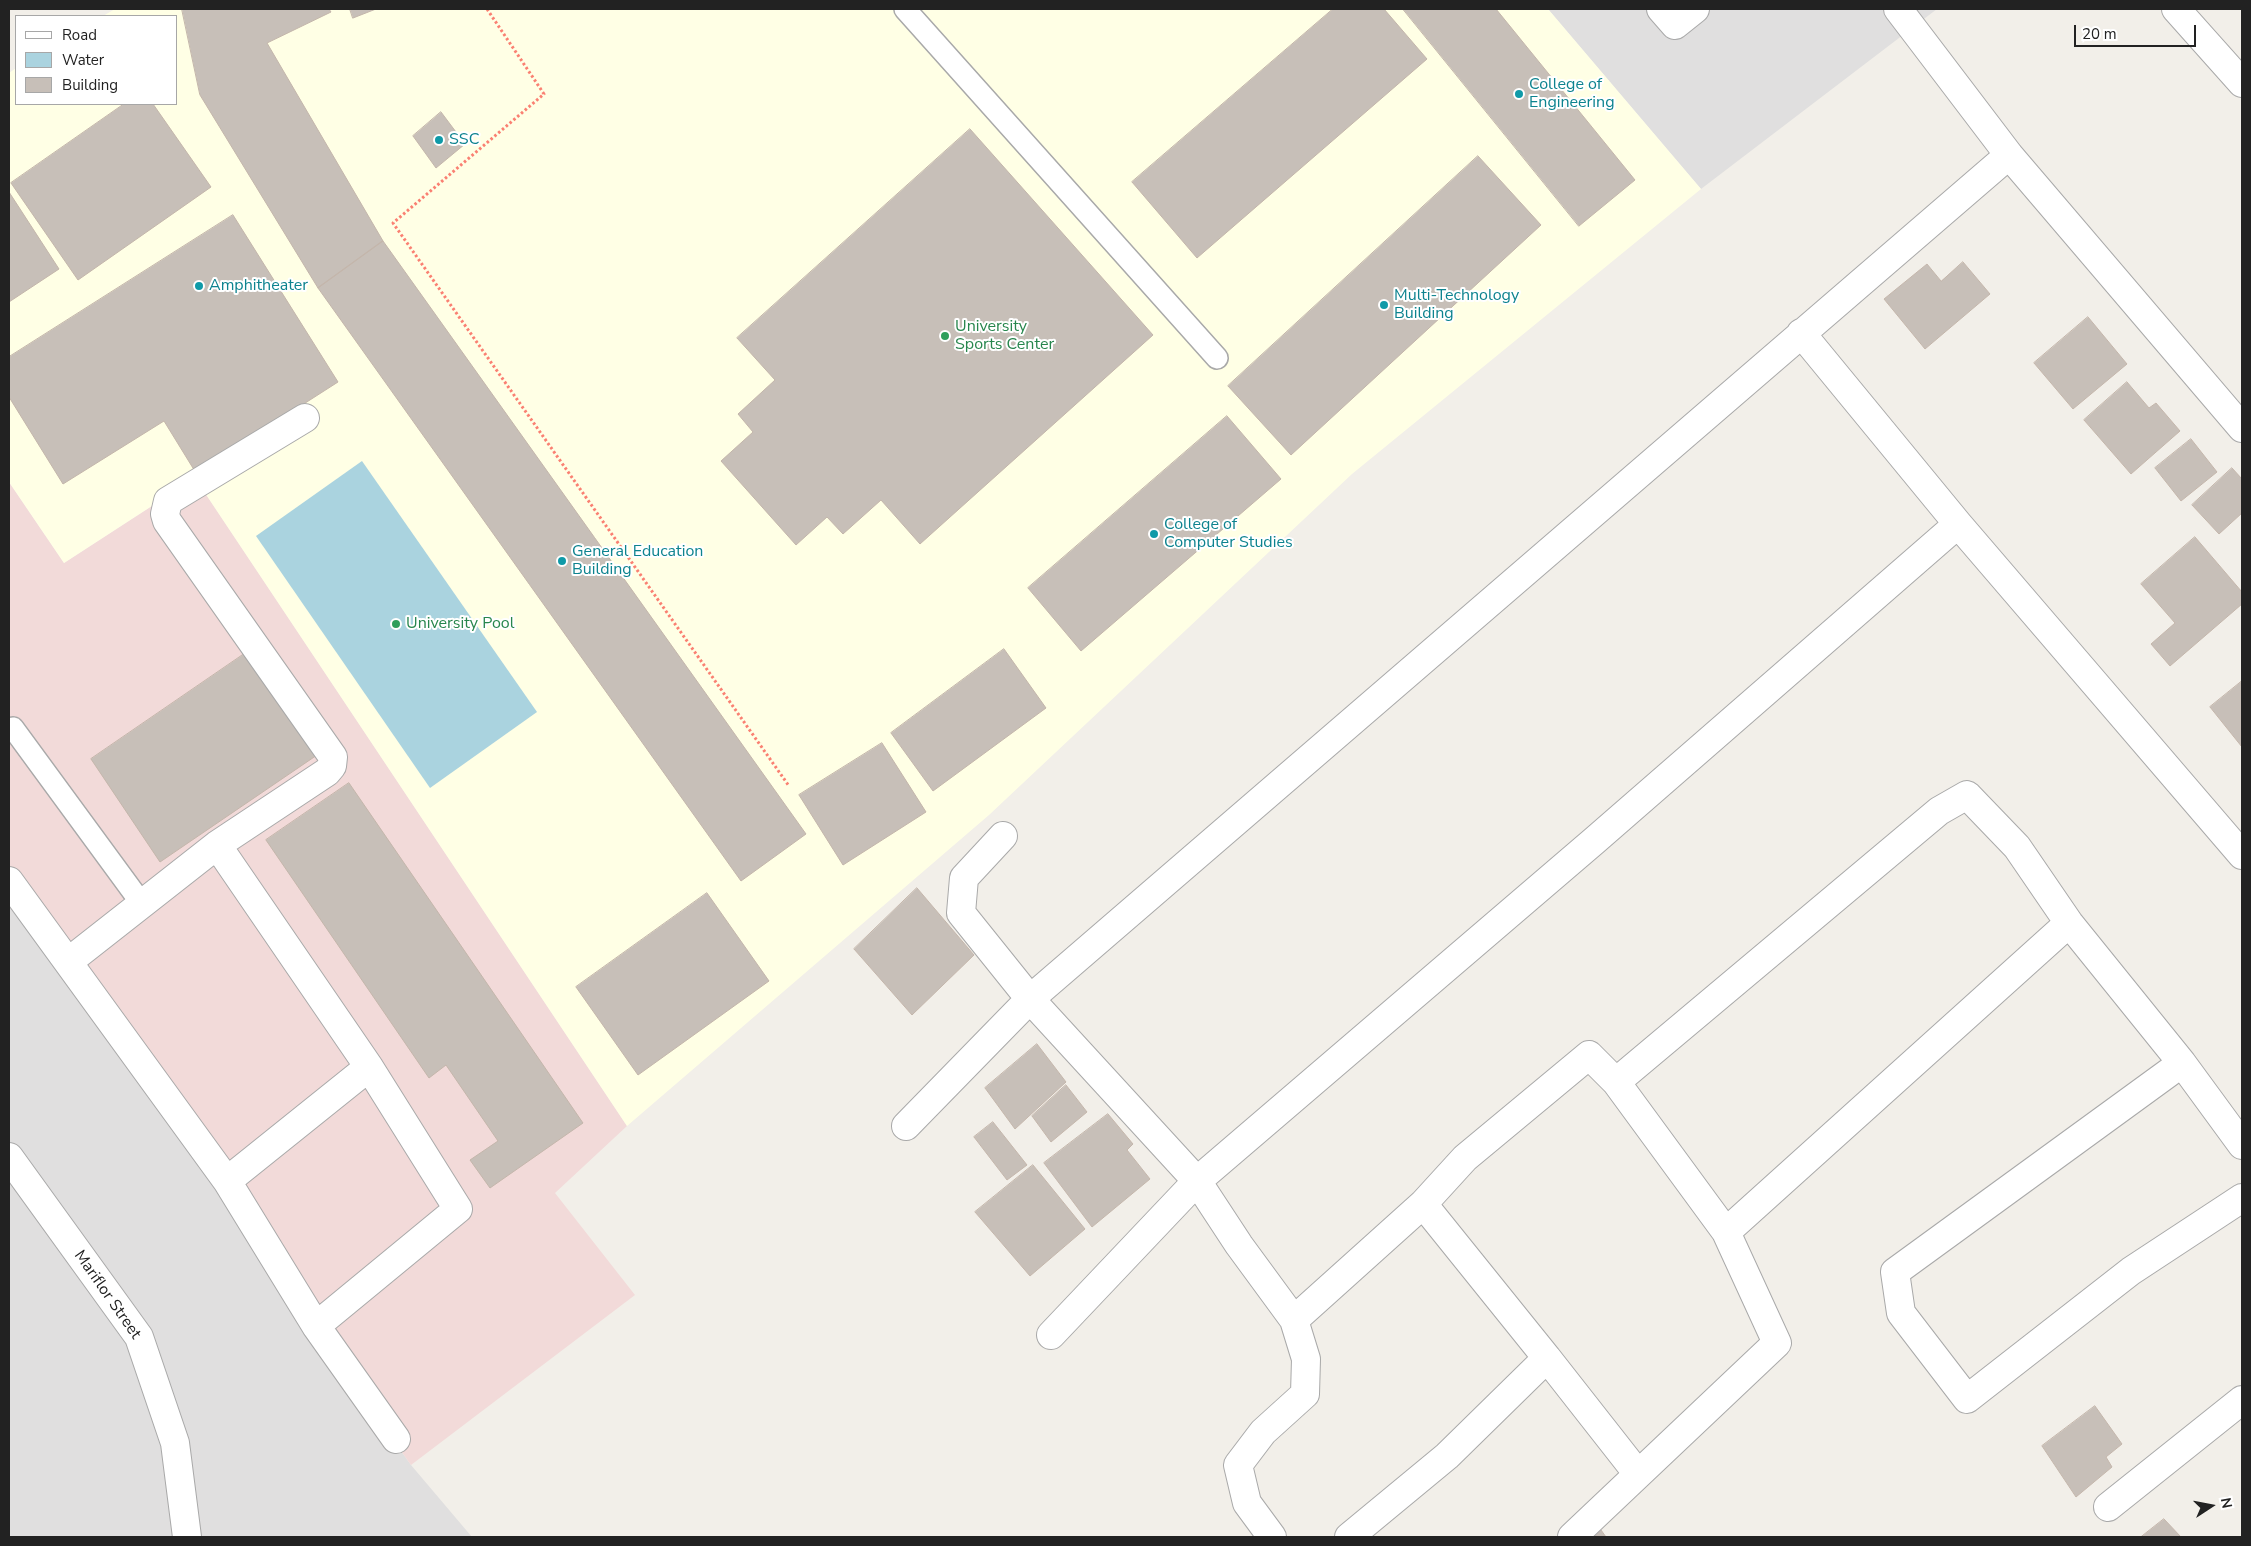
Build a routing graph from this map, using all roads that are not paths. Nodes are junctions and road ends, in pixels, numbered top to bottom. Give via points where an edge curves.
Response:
1 (905, 9) edge
2 (1661, 9) edge
3 (1695, 9) edge
4 (1898, 9) edge
5 (2176, 9) edge
6 (2242, 82) edge
7 (2009, 155) junction
8 (1801, 332) junction
9 (1217, 358) dead end
10 (305, 418) dead end
11 (2242, 428) edge
12 (1958, 524) junction
13 (14, 728) dead end
14 (1003, 836) dead end
15 (217, 845) junction
16 (2242, 855) edge
17 (9, 881) edge
18 (142, 904) junction
19 (2070, 923) junction
20 (68, 962) junction
21 (1030, 1000) junction
22 (2182, 1063) junction
23 (369, 1067) junction
24 (1616, 1082) junction
25 (906, 1126) dead end
26 (2242, 1145) edge
27 (9, 1157) edge
28 (227, 1181) junction
29 (1197, 1181) junction
30 (2242, 1198) edge
31 (1423, 1204) junction
32 (1726, 1232) junction
33 (1294, 1320) junction
34 (316, 1326) junction
35 (1051, 1335) dead end
36 (1547, 1358) junction
37 (2242, 1400) edge
38 (396, 1439) dead end
39 (1638, 1474) junction
40 (2108, 1507) dead end
41 (187, 1537) edge
42 (1272, 1537) edge
43 (1349, 1537) edge
44 (1572, 1537) edge

1 - 9 lane
2 - 3 street via 1674,25
4 - 7 street
5 - 6 street
7 - 8 street
7 - 11 street
8 - 12 street
8 - 21 street
10 - 15 street via 168,501 165,514 333,757 332,766 326,772
12 - 16 street
12 - 29 street
13 - 18 lane
14 - 21 street via 964,878 961,913
15 - 18 street
15 - 23 street
17 - 20 street
18 - 20 street
19 - 22 street
19 - 24 street via 2018,847 1967,795 1939,811
19 - 32 street
20 - 28 street
21 - 25 street
21 - 29 street
22 - 26 street
22 - 30 street via 1895,1272 1902,1313 1967,1399 2131,1271
23 - 28 street
23 - 34 street via 458,1209
24 - 31 street via 1589,1055 1465,1158
24 - 32 street
27 - 41 street, Mariflor Street via 139,1337 175,1443
28 - 34 street
29 - 33 street
29 - 35 street
31 - 33 street
31 - 36 street
32 - 39 street via 1777,1343
33 - 42 street via 1306,1359 1305,1394 1263,1432 1238,1465 1247,1503
34 - 38 street
36 - 39 street
36 - 43 street via 1447,1456
37 - 40 street
39 - 44 street

